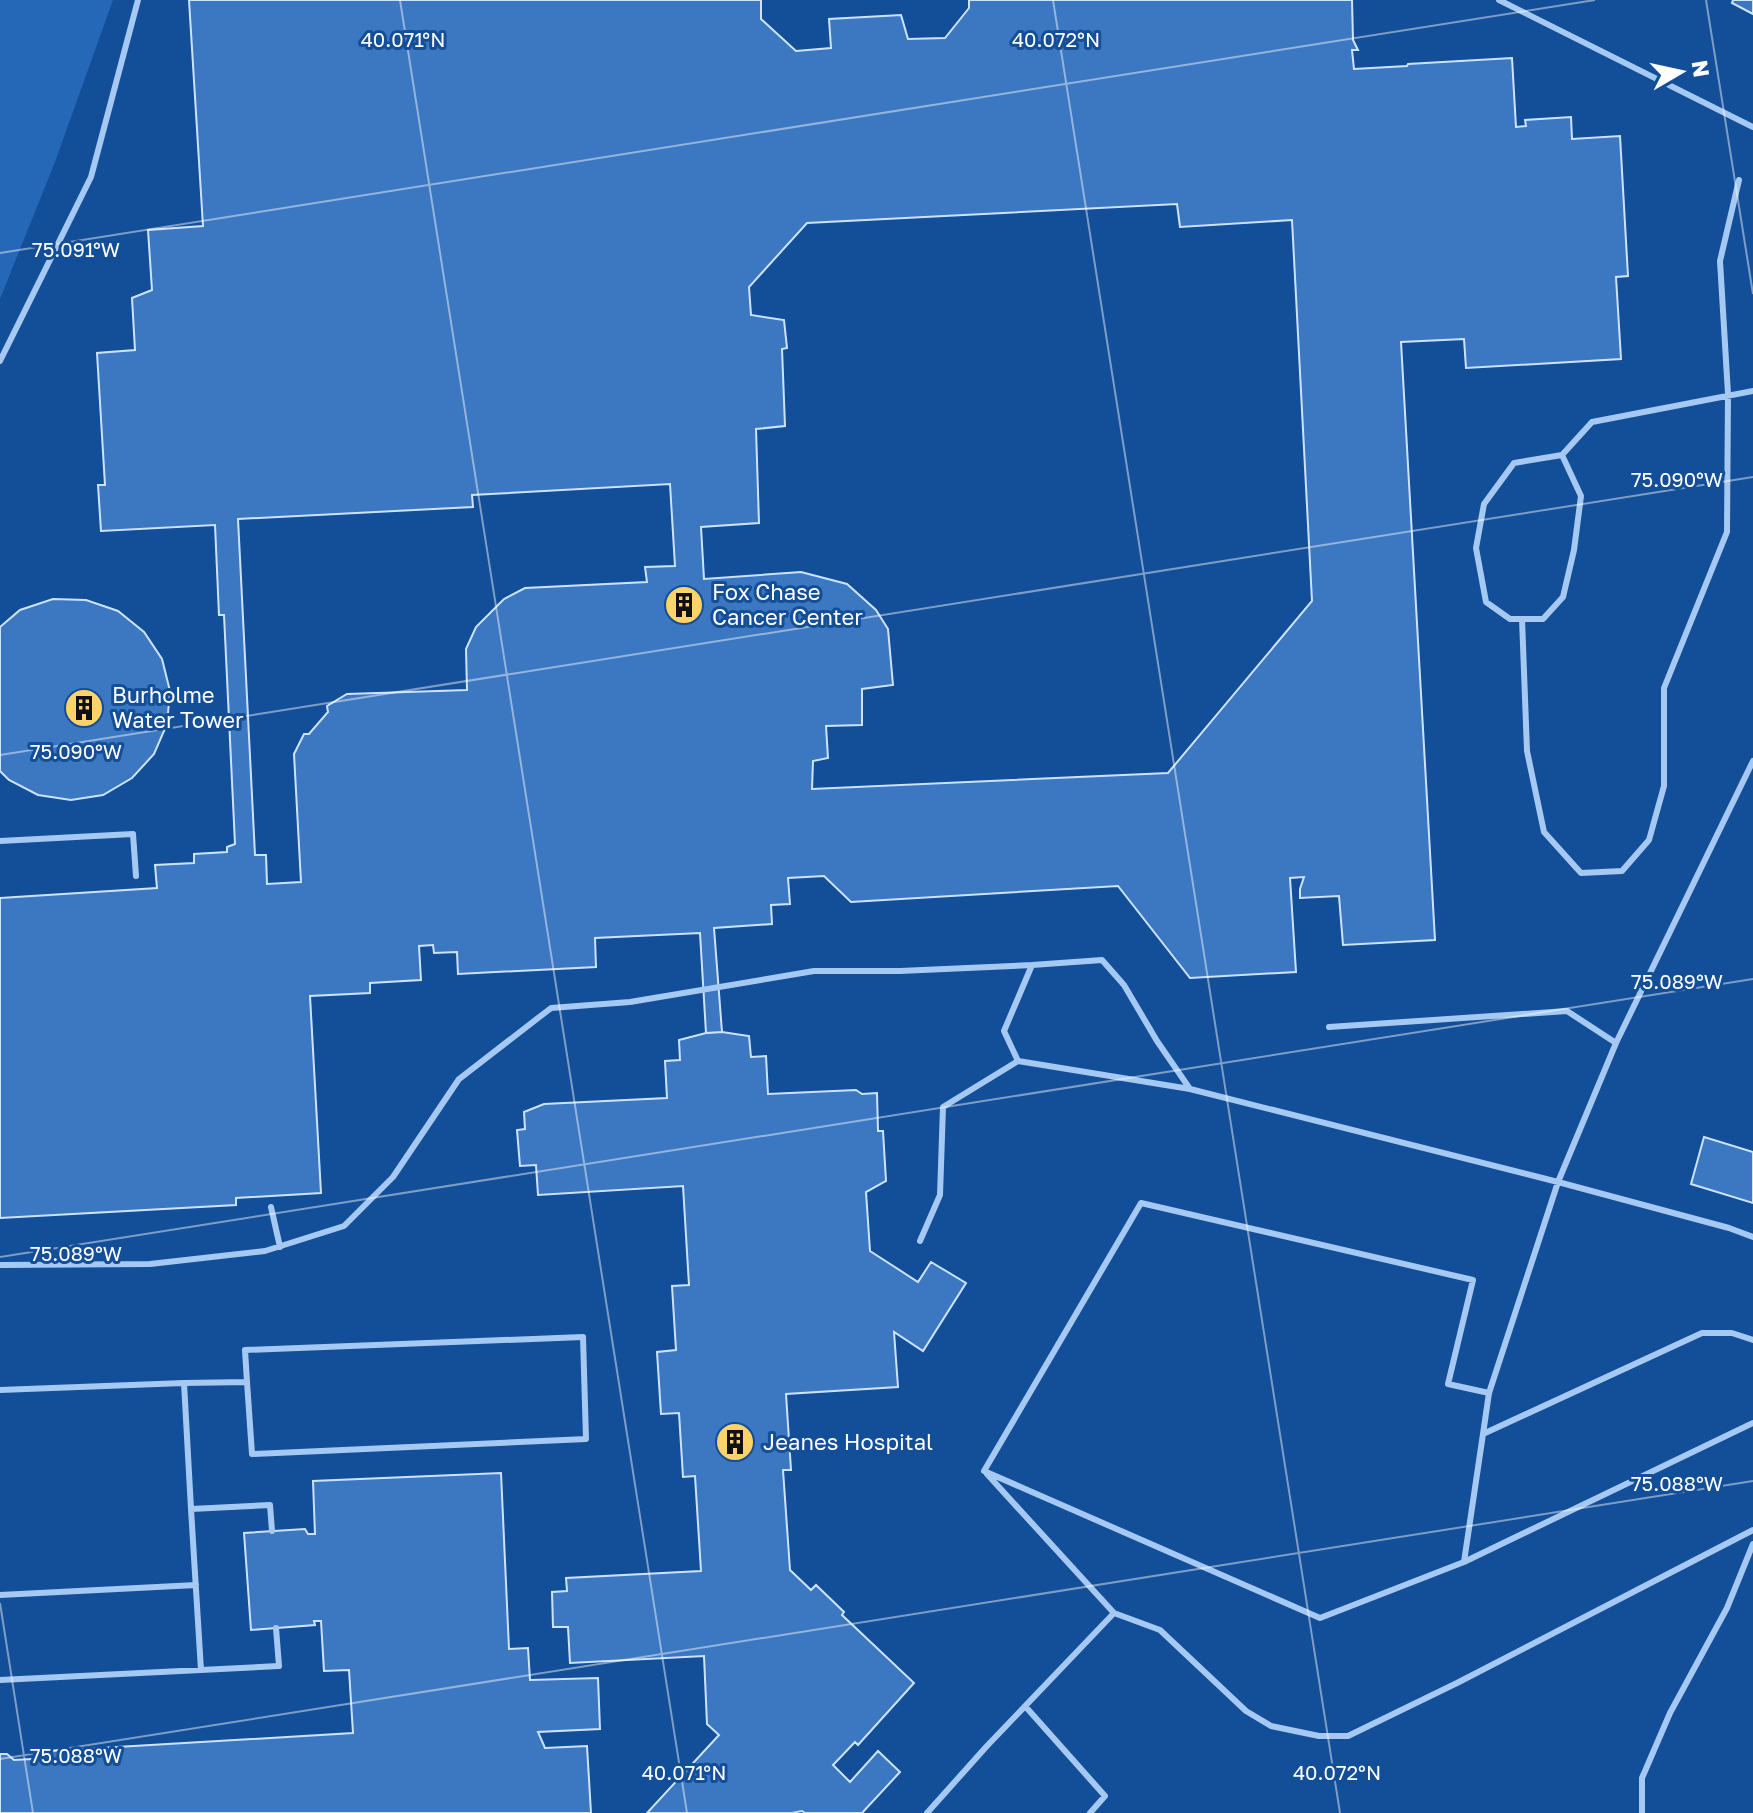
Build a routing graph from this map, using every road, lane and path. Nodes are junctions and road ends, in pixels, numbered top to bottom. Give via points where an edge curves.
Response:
1 (138, 0) edge
2 (1499, 0) edge
3 (1753, 127) edge
4 (1739, 180) dead end
5 (0, 361) edge
6 (1753, 391) edge
7 (1728, 394) junction
8 (1562, 455) junction
9 (1522, 619) junction
10 (1753, 761) edge
11 (0, 841) edge
12 (136, 876) dead end
13 (1032, 965) junction
14 (1329, 1027) dead end
15 (1616, 1043) junction
16 (1018, 1061) junction
17 (1190, 1089) junction
18 (1558, 1182) junction
19 (271, 1207) dead end
20 (1753, 1237) edge
21 (920, 1241) dead end
22 (280, 1247) junction
23 (0, 1265) edge
24 (1753, 1340) edge
25 (247, 1382) junction
26 (184, 1383) junction
27 (0, 1390) edge
28 (1489, 1393) junction
29 (1753, 1423) edge
30 (1483, 1434) junction
31 (984, 1471) junction
32 (191, 1509) junction
33 (1753, 1530) edge
34 (272, 1531) dead end
35 (1753, 1544) edge
36 (1464, 1562) junction
37 (196, 1585) junction
38 (0, 1595) edge
39 (1114, 1613) junction
40 (276, 1628) dead end
41 (201, 1670) junction
42 (0, 1680) edge
43 (1025, 1706) junction
44 (927, 1813) edge
45 (1090, 1813) edge
46 (1642, 1813) edge

1 - 5 lane via 91,177
2 - 3 lane
4 - 7 lane via 1720,261
6 - 7 lane
7 - 8 lane via 1592,422
7 - 9 lane via 1727,532 1664,688 1664,786 1649,840 1622,871 1581,873 1544,832 1527,751
8 - 9 lane via 1581,496 1563,597 1543,619
8 - 9 lane via 1514,463 1484,504 1476,548 1486,602 1510,619
10 - 15 lane
11 - 12 lane via 133,834
13 - 16 lane via 1004,1031
13 - 17 lane via 1102,960 1124,985
13 - 22 lane via 814,971 630,1002 551,1008 459,1079 393,1177 344,1226
14 - 15 lane via 1567,1011
15 - 18 lane
16 - 17 lane
16 - 21 lane via 943,1107 940,1195
17 - 18 lane
18 - 20 lane
18 - 28 lane
19 - 22 lane
22 - 23 lane via 150,1264
24 - 30 lane via 1732,1333 1702,1333
25 - 25 lane via 245,1350 583,1337 586,1439 252,1454
25 - 26 lane
26 - 27 lane
26 - 32 lane
28 - 30 lane
28 - 31 lane via 1448,1384 1473,1280 1141,1203
29 - 36 lane
30 - 36 lane
31 - 36 lane via 1320,1618
31 - 39 lane
32 - 34 lane via 270,1505
32 - 37 lane
33 - 39 lane via 1348,1736 1271,1726 1246,1711 1160,1630
35 - 46 lane via 1642,1778
37 - 38 lane
37 - 41 lane
39 - 43 lane
40 - 41 lane via 279,1666
41 - 42 lane
43 - 44 lane
43 - 45 lane via 1105,1796

